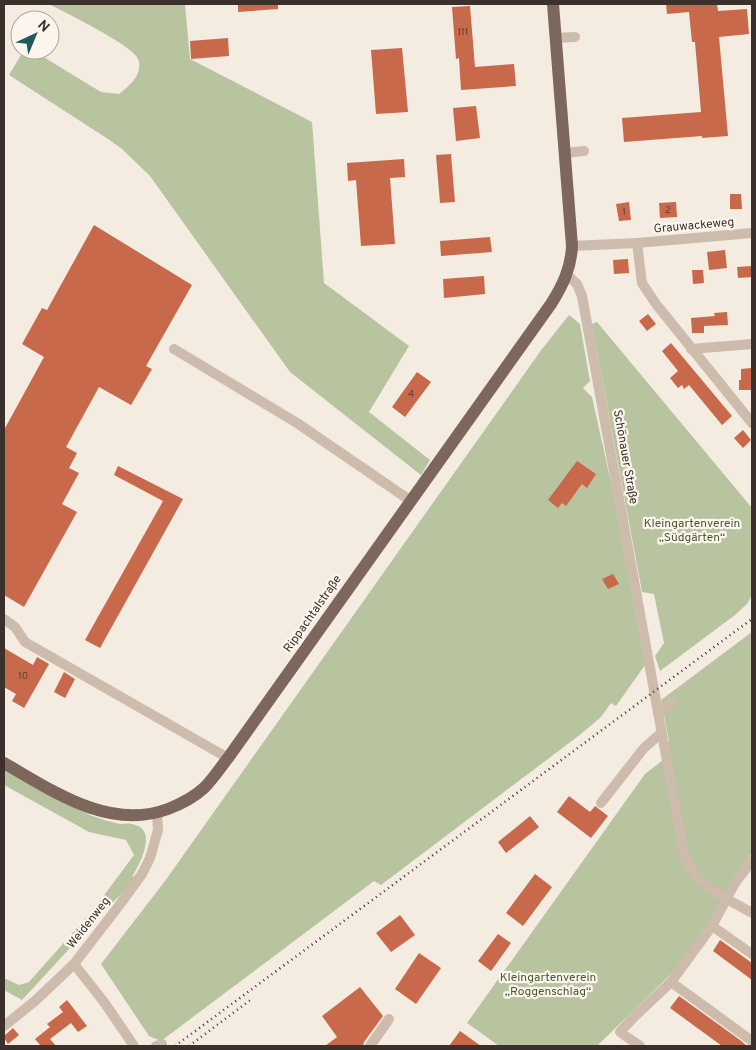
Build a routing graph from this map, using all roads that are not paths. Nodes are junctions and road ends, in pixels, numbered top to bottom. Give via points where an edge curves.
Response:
1 (553, 4) edge
2 (575, 37) dead end
3 (556, 38) junction
4 (584, 151) dead end
5 (564, 153) junction
6 (752, 233) edge
7 (637, 243) junction
8 (572, 246) junction
9 (567, 275) junction
10 (752, 344) edge
11 (174, 349) dead end
12 (691, 349) junction
13 (752, 423) edge
14 (411, 501) junction
15 (4, 619) edge
16 (672, 702) dead end
17 (658, 714) junction
18 (662, 733) junction
19 (228, 758) junction
20 (4, 764) edge
21 (601, 803) dead end
22 (157, 813) junction
23 (752, 860) edge
24 (728, 899) junction
25 (752, 913) edge
26 (712, 926) junction
27 (752, 954) edge
28 (74, 964) junction
29 (671, 982) junction
30 (389, 1019) dead end
31 (4, 1026) edge
32 (752, 1041) edge
33 (134, 1046) edge
34 (370, 1046) edge
35 (640, 1046) edge

1 - 3 main road
2 - 3 street
3 - 5 main road
4 - 5 street
5 - 8 main road
6 - 7 street, Grauwackeweg
7 - 8 street, Grauwackeweg
7 - 12 street, Grauwackeweg via 642,283
8 - 9 main road
9 - 14 main road, Rippachtalstraße via 551,304
9 - 17 street, Schönauer Straße via 577,284 582,296
10 - 12 street
11 - 14 street via 297,423
12 - 13 street, Grauwackeweg
14 - 19 main road, Rippachtalstraße
15 - 19 street via 25,642
16 - 17 street
17 - 18 street, Schönauer Straße
18 - 21 street via 644,748
18 - 24 street, Schönauer Straße via 686,859 695,876
19 - 22 main road, Rippachtalstraße via 203,788 176,806
20 - 22 main road, Rippachtalstraße via 94,810 113,815
22 - 28 street, Weidenweg via 156,841 142,874
23 - 24 street
24 - 25 street, Schönauer Straße
24 - 26 street
26 - 27 street
26 - 29 street
28 - 31 street, Weidenweg
28 - 33 street
29 - 32 street
29 - 35 street via 620,1032
30 - 34 street

